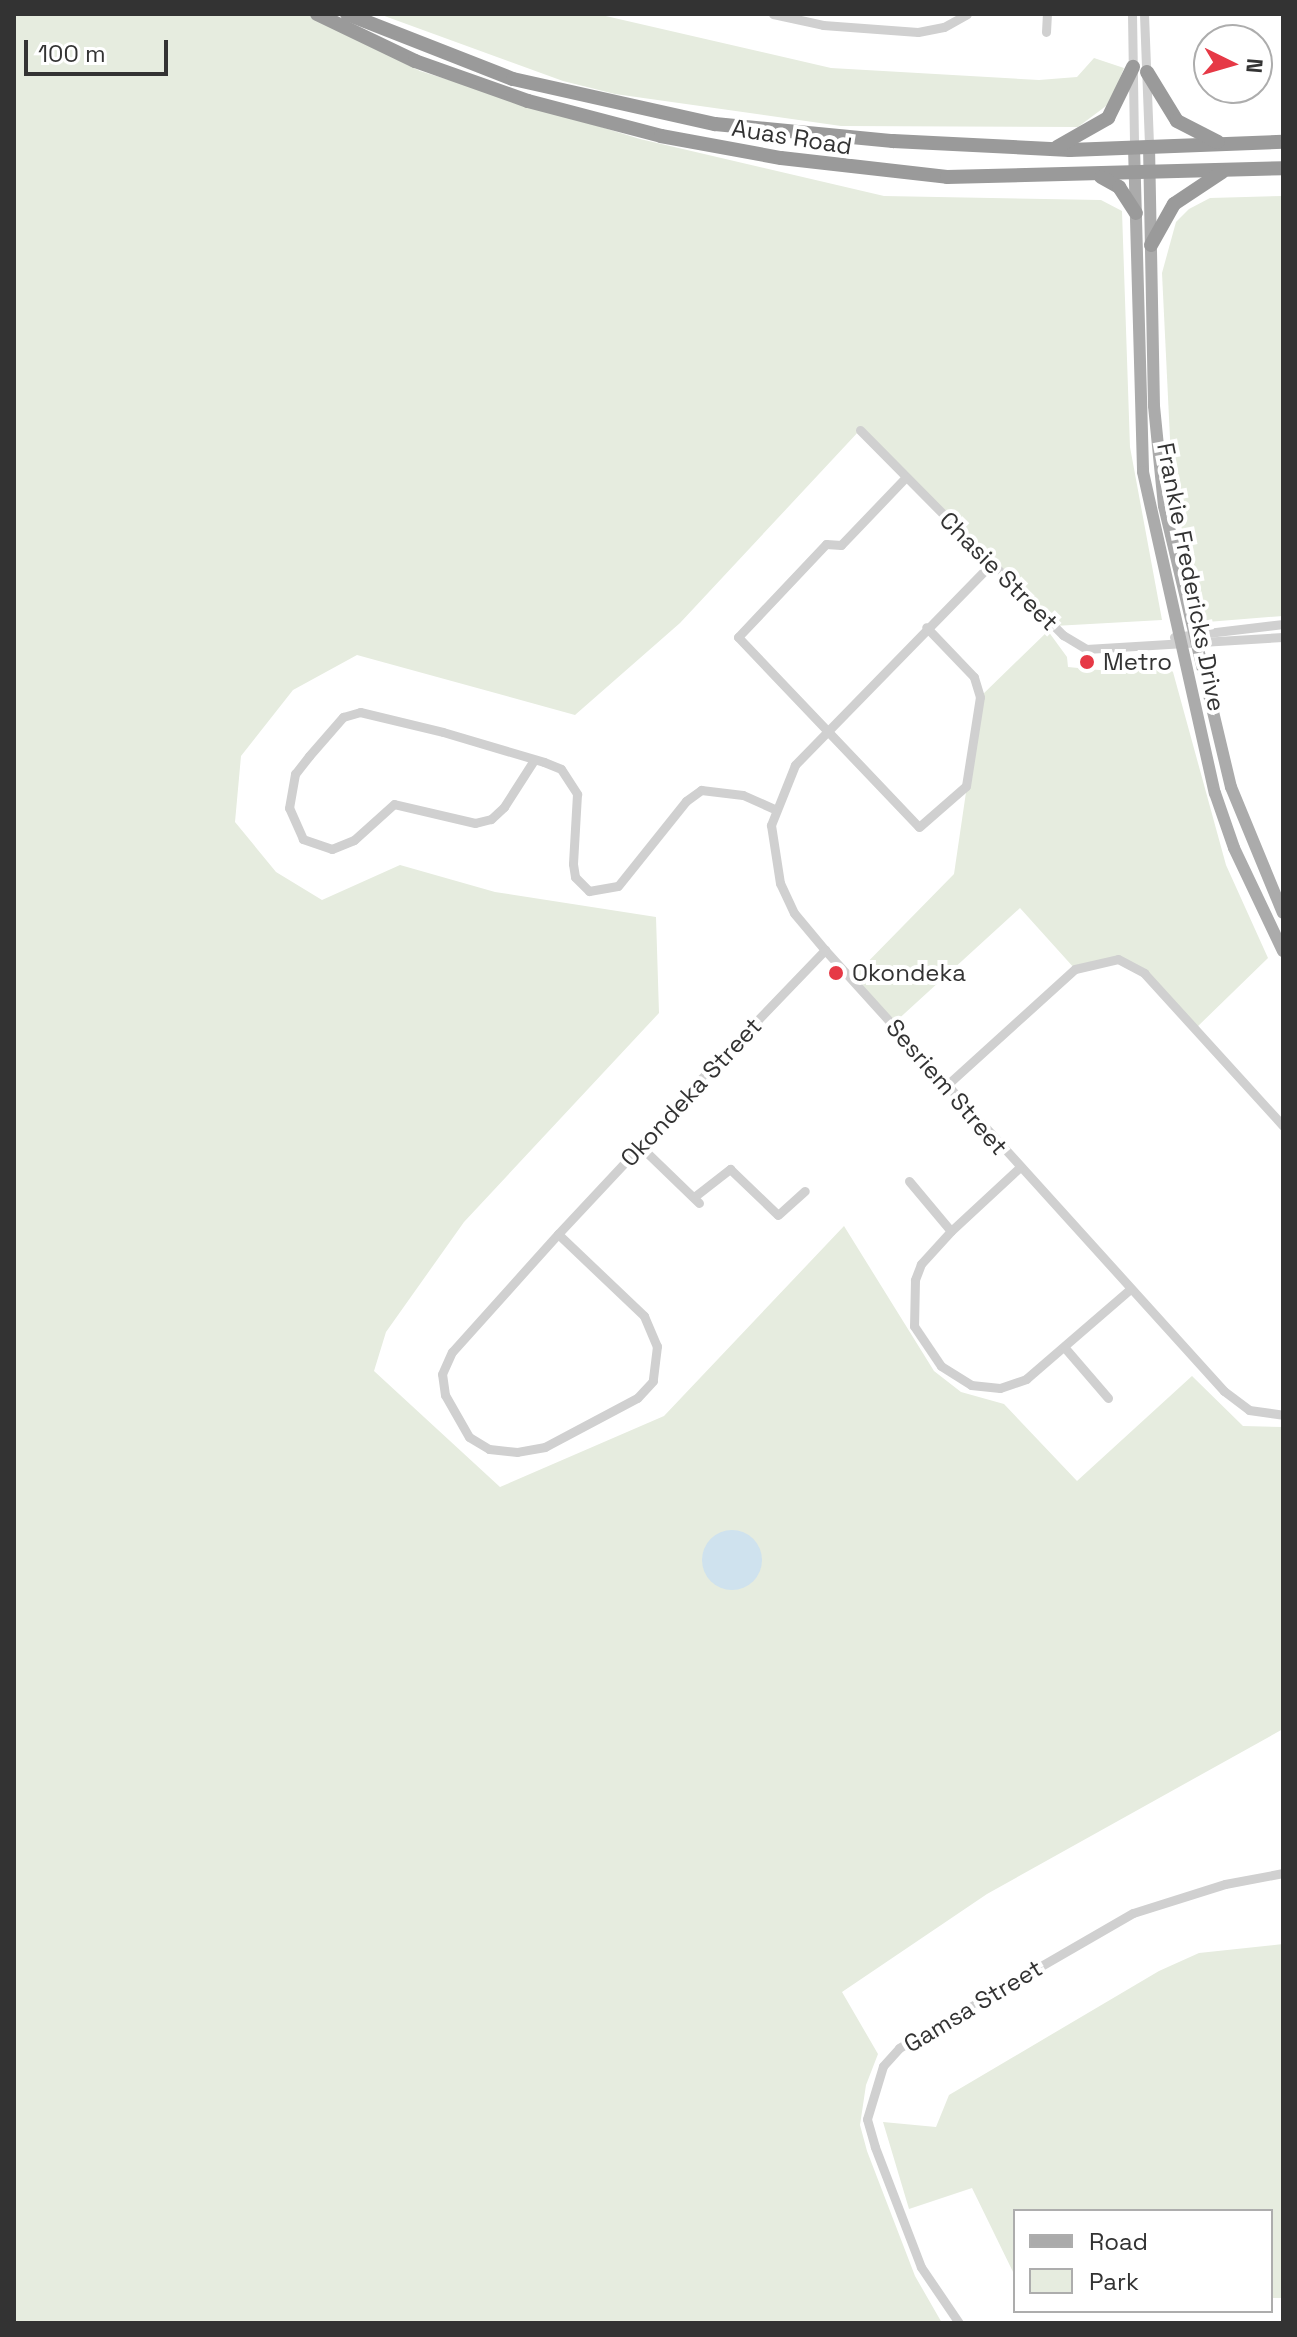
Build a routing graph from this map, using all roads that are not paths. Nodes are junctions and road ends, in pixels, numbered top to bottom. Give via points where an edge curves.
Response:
1 (317, 14) edge
2 (347, 14) edge
3 (967, 14) edge
4 (1047, 14) edge
5 (1132, 14) edge
6 (1144, 14) edge
7 (780, 15) edge
8 (1046, 32) dead end
9 (1140, 70) junction
10 (1283, 142) edge
11 (1222, 144) junction
12 (1141, 146) junction
13 (1053, 149) junction
14 (1283, 168) edge
15 (1226, 170) junction
16 (1142, 174) junction
17 (1099, 176) junction
18 (1136, 213) junction
19 (1151, 245) junction
20 (860, 430) dead end
21 (906, 477) junction
22 (991, 564) junction
23 (1283, 624) edge
24 (926, 627) junction
25 (1283, 637) edge
26 (1193, 638) junction
27 (1178, 641) junction
28 (825, 731) junction
29 (534, 760) junction
30 (774, 809) junction
31 (1283, 913) edge
32 (825, 950) junction
33 (1283, 951) edge
34 (948, 1084) junction
35 (1283, 1126) edge
36 (640, 1146) junction
37 (1019, 1168) junction
38 (909, 1181) dead end
39 (805, 1191) dead end
40 (778, 1215) junction
41 (770, 1223) dead end
42 (951, 1231) junction
43 (558, 1234) junction
44 (1129, 1290) junction
45 (1065, 1348) junction
46 (1108, 1398) dead end
47 (1283, 1415) edge
48 (1283, 1873) edge
49 (959, 2323) edge

1 - 17 highway, Auas Road via 453,75 661,136 890,174
2 - 13 highway, Auas Road via 513,79 663,115 893,141
3 - 7 street via 944,27 918,32
4 - 8 street
5 - 9 street
6 - 9 street
9 - 11 highway via 1177,121
9 - 12 street
9 - 12 street
9 - 13 highway via 1108,118
10 - 11 highway, Auas Road
11 - 12 highway, Auas Road
12 - 13 highway, Auas Road
12 - 16 main road, Frankie Fredericks Drive
14 - 15 highway, Auas Road
15 - 16 highway, Auas Road
15 - 19 highway via 1174,204
16 - 17 highway, Auas Road
16 - 18 main road, Frankie Fredericks Drive
16 - 19 main road, Frankie Fredericks Drive
17 - 18 highway via 1119,187
18 - 27 main road, Frankie Fredericks Drive via 1143,472
19 - 26 main road, Frankie Fredericks Drive via 1159,470
20 - 21 street, Chasie Street
21 - 22 street, Chasie Street
21 - 28 street via 841,545 826,544 739,631 740,643
22 - 24 street, Sesriem Street
22 - 27 street, Chasie Street via 1063,635 1086,649
23 - 26 street, Chasie Street
24 - 28 street, Sesriem Street
24 - 28 street via 979,686 968,778 958,796 919,827
25 - 26 street, Chasie Street
26 - 27 street, Chasie Street
26 - 31 main road, Frankie Fredericks Drive via 1231,787
27 - 33 main road, Frankie Fredericks Drive via 1234,848
28 - 30 street, Sesriem Street via 795,765
29 - 29 street via 360,712 343,717 295,774 289,808 303,839 332,849 354,840 394,804 475,823 491,819 504,807
29 - 30 street via 561,769 572,782 580,809 575,877 589,891 618,886 686,801 701,790 743,795
30 - 32 street, Sesriem Street via 772,853 780,883 794,913
32 - 34 street, Sesriem Street
32 - 36 street, Okondeka Street
34 - 35 street via 1075,969 1118,959 1144,973
34 - 37 street, Sesriem Street
36 - 40 street via 696,1200 730,1169
36 - 43 street, Okondeka Street
37 - 42 street
37 - 44 street, Sesriem Street
38 - 42 street
39 - 40 street
40 - 41 street
42 - 45 street via 921,1264 911,1302 914,1326 941,1366 971,1385 1000,1388 1026,1379
43 - 43 street, Okondeka Street via 452,1352 442,1374 452,1413 469,1437 489,1449 545,1447 637,1398 653,1381 657,1346 644,1316
44 - 45 street
44 - 47 street, Sesriem Street via 1238,1403 1261,1414
45 - 46 street
48 - 49 street, Gamsa Street via 1225,1884 1133,1913 899,2048 883,2066 867,2119 875,2147 921,2267

